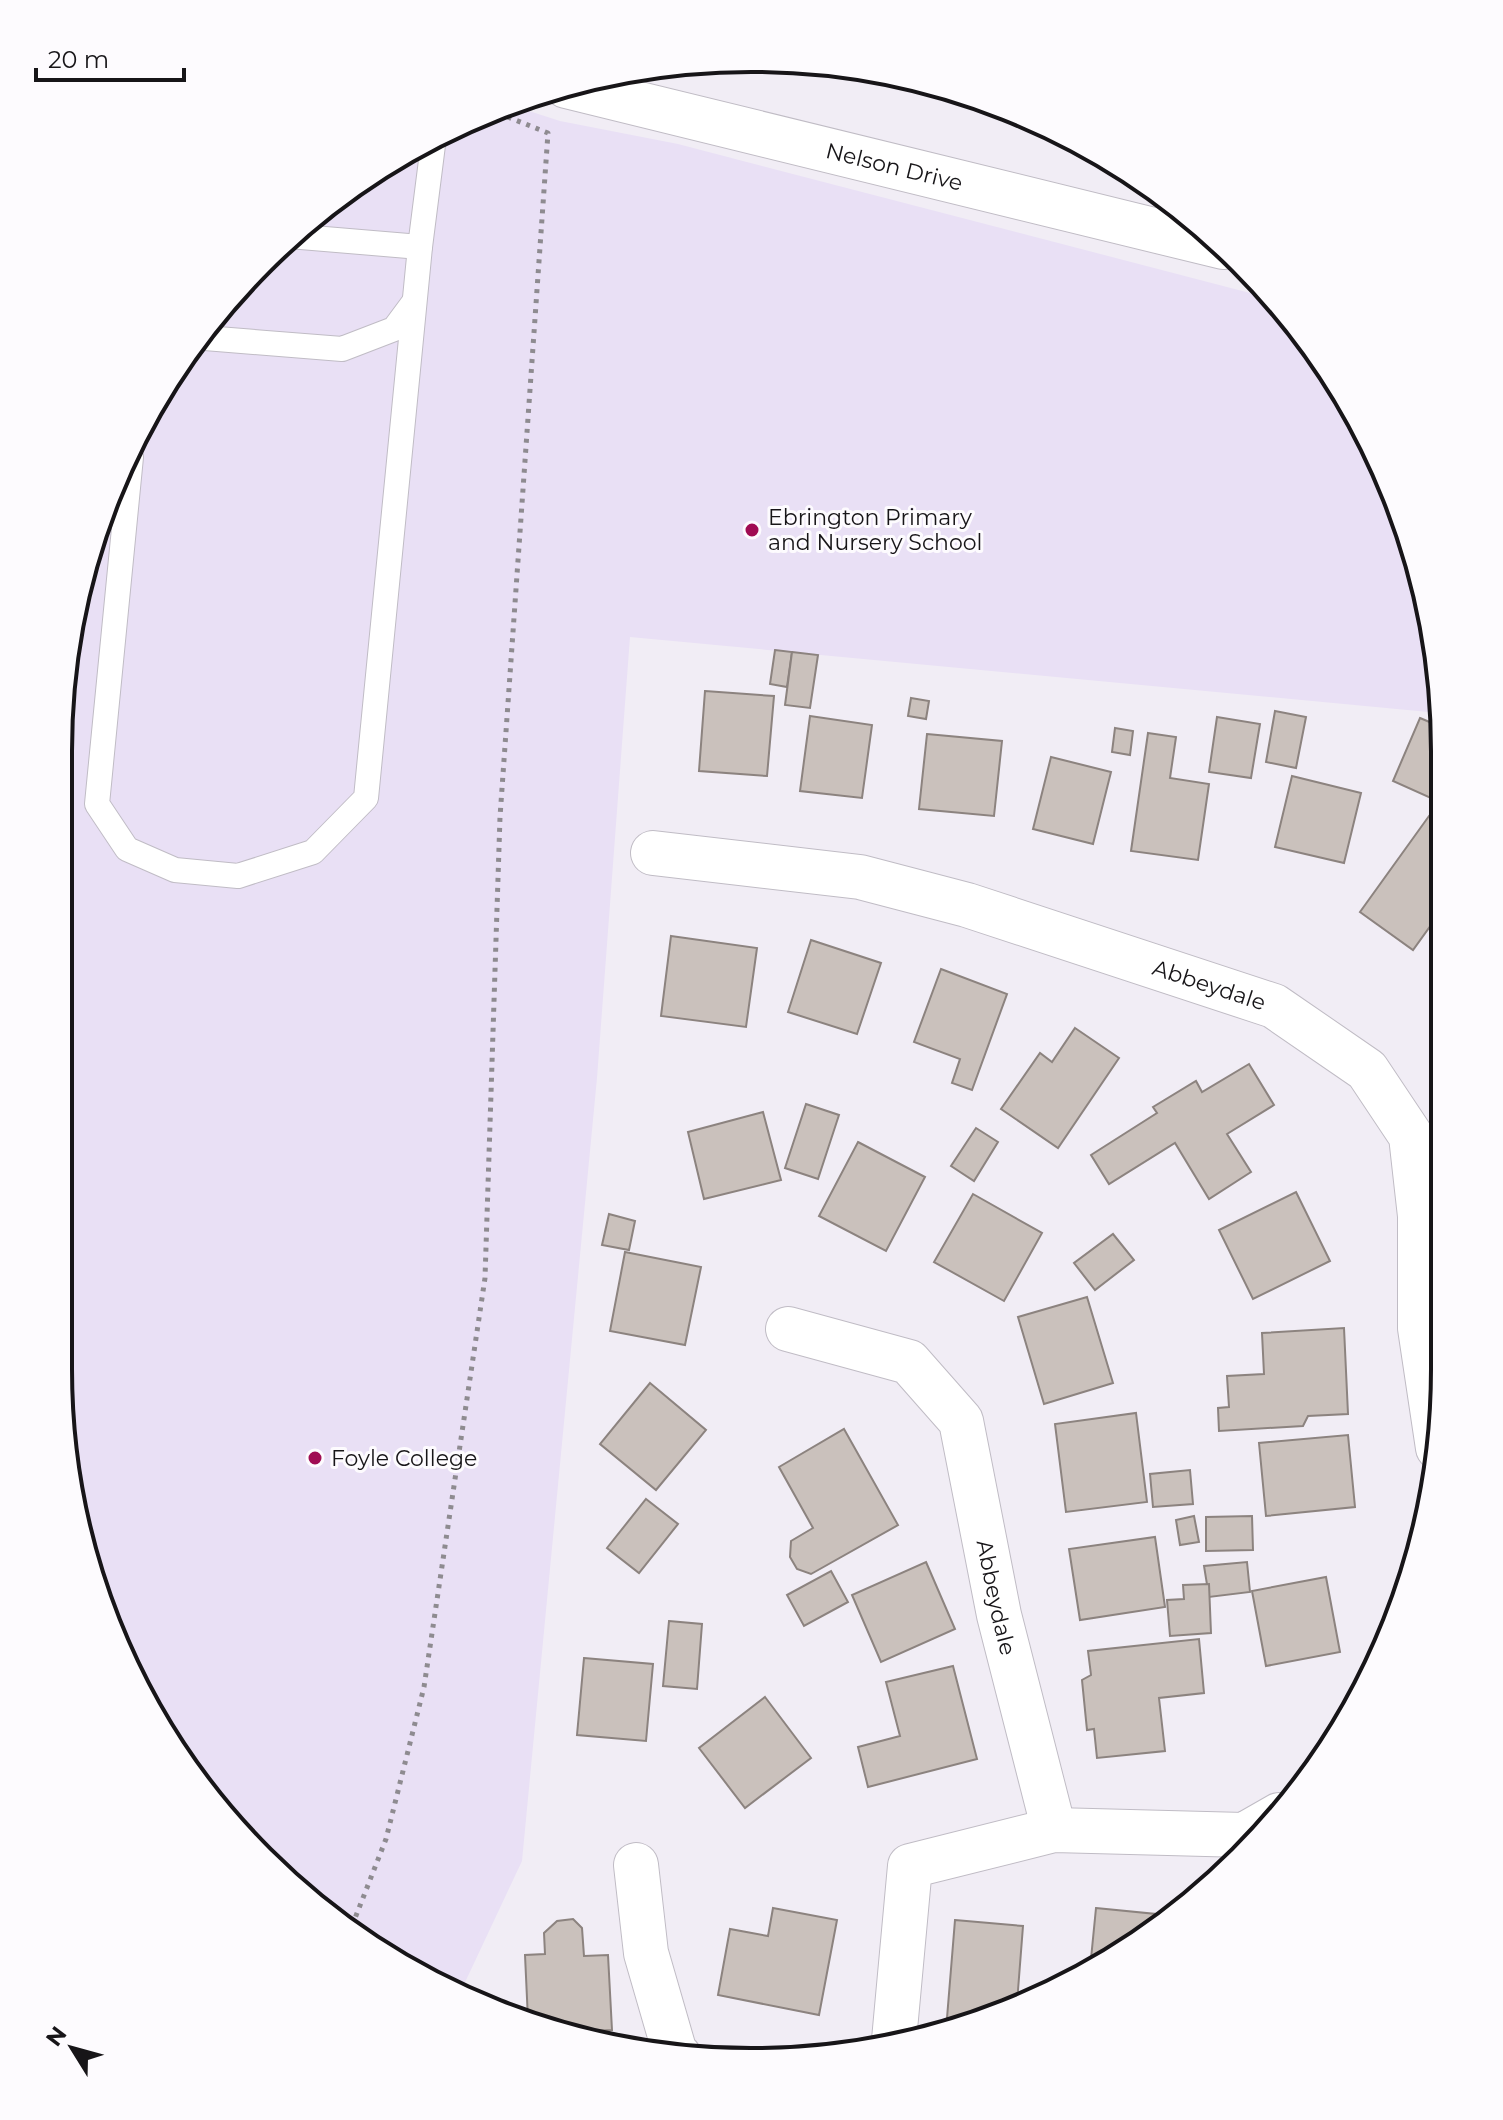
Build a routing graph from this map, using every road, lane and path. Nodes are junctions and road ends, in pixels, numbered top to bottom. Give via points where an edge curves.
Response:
1 (590, 92) edge
2 (509, 117) edge
3 (432, 152) edge
4 (307, 238) edge
5 (1201, 241) edge
6 (420, 247) junction
7 (415, 300) junction
8 (212, 339) edge
9 (129, 481) edge
10 (653, 853) dead end
11 (788, 1329) dead end
12 (1430, 1397) edge
13 (1054, 1830) junction
14 (1247, 1833) edge
15 (636, 1865) dead end
16 (355, 1919) edge
17 (895, 2033) edge
18 (672, 2043) edge

1 - 5 street, Nelson Drive
2 - 16 path via 548,133 500,817 485,1278 424,1687 386,1839
3 - 6 lane
4 - 6 lane
6 - 7 lane
7 - 8 lane via 394,329 342,349
7 - 9 lane via 366,798 313,852 238,876 175,870 127,849 97,804
10 - 12 street, Abbeydale via 860,877 967,905 1274,1006 1367,1070 1411,1136 1420,1216 1420,1328
11 - 13 street, Abbeydale via 909,1362 961,1421 999,1615
13 - 14 street
13 - 17 street via 910,1866
15 - 18 street via 646,1953

